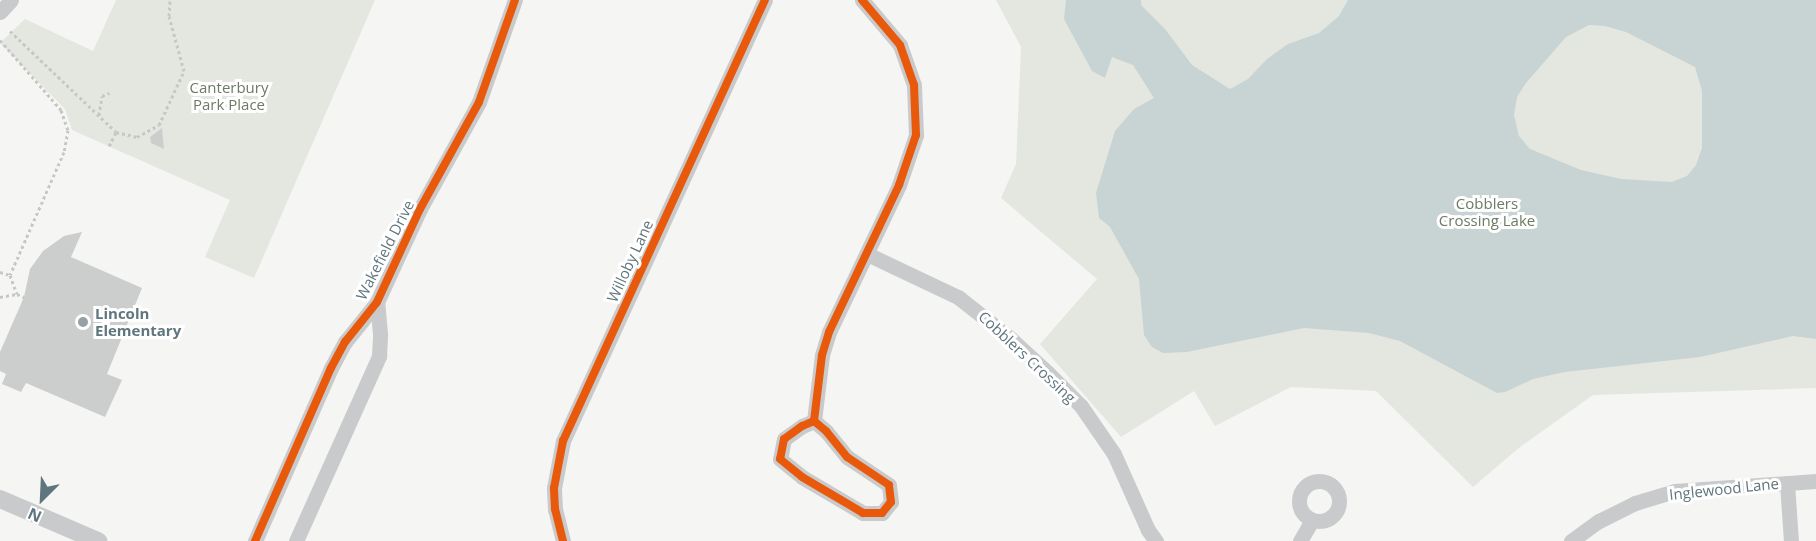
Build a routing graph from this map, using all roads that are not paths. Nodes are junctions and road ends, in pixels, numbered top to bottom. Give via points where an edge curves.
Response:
1 (11, 0) edge
2 (515, 0) edge
3 (765, 0) edge
4 (862, 0) edge
5 (0, 12) edge
6 (867, 254) junction
7 (377, 302) junction
8 (814, 421) junction
9 (1816, 481) edge
10 (1787, 483) junction
11 (0, 499) edge
12 (1312, 520) dead end
13 (98, 541) edge
14 (255, 541) edge
15 (296, 541) edge
16 (563, 541) edge
17 (1156, 541) edge
18 (1300, 541) edge
19 (1571, 541) edge
20 (1791, 541) edge

1 - 5 street
2 - 7 street, Wakefield Drive via 479,102 420,209
3 - 16 street, Willoby Lane via 563,441 554,488
4 - 6 street via 900,45 914,86 917,109 909,161
6 - 8 street via 829,332 822,355
6 - 17 street, Cobblers Crossing via 958,297 1048,373 1081,406 1105,440
7 - 14 street, Wakefield Drive via 350,334 331,368
7 - 15 street, Wakefield Drive via 379,356
8 - 8 street via 847,457 889,485 891,502 882,513 863,513 784,465 779,453 784,439
9 - 10 street, Inglewood Lane
10 - 19 street, Inglewood Lane via 1675,491 1635,503
10 - 20 street
11 - 13 street
12 - 18 street

